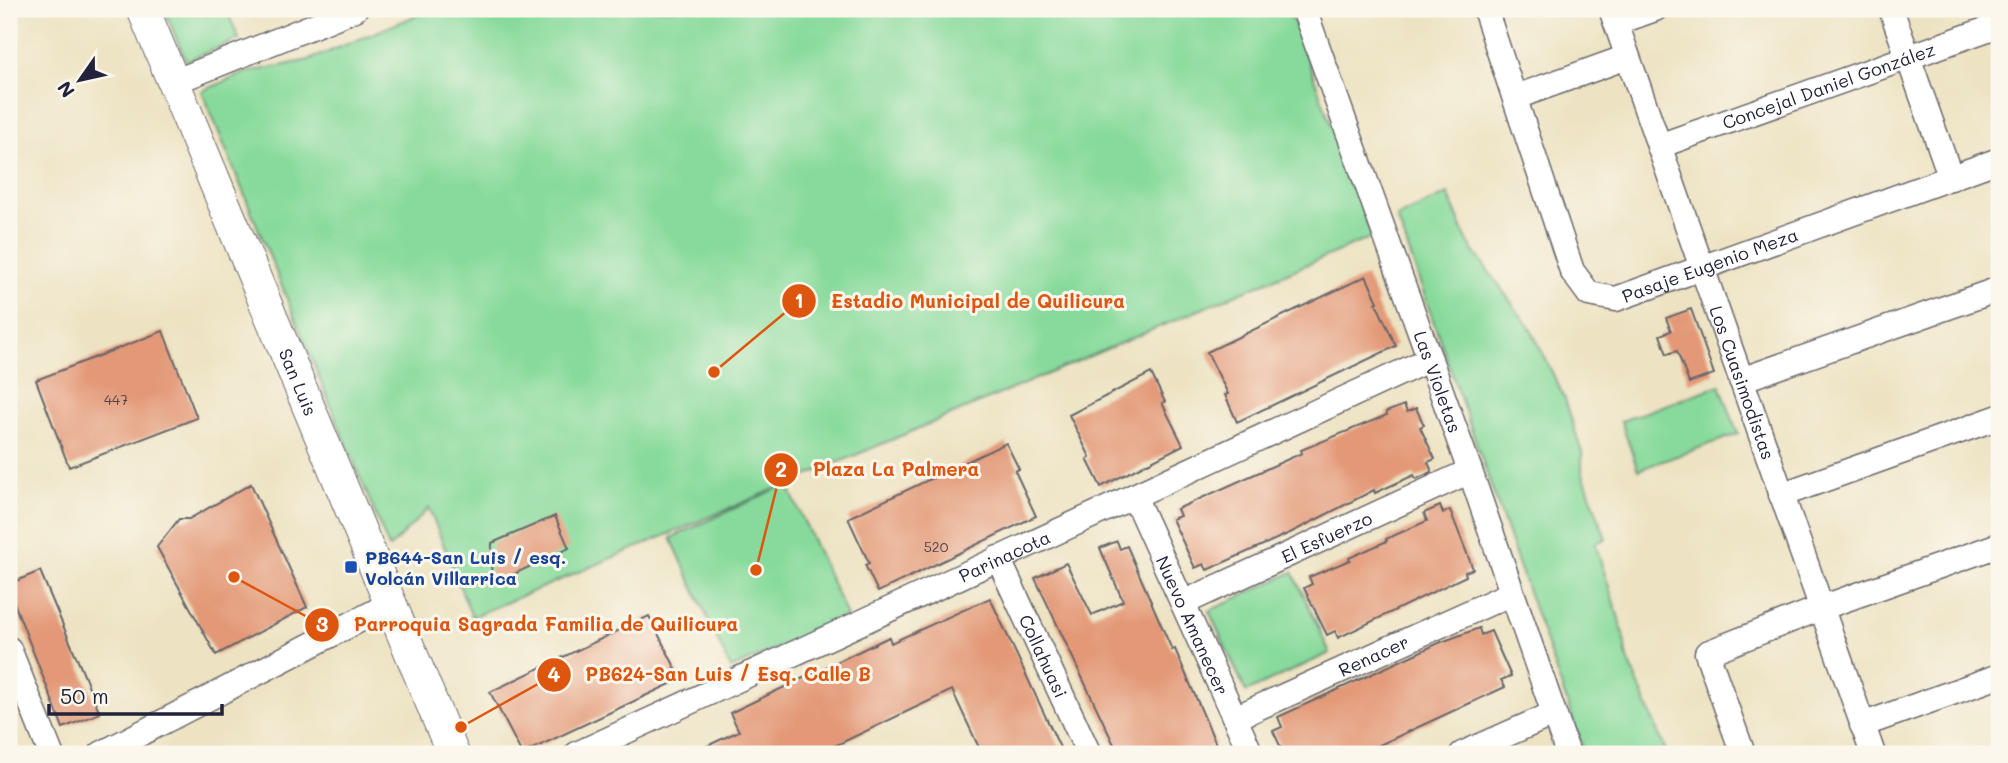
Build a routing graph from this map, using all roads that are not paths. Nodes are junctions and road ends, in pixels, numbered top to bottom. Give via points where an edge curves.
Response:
1 (143, 9) edge
2 (355, 9) edge
3 (1304, 9) edge
4 (1485, 9) edge
5 (1655, 9) edge
6 (1891, 9) edge
7 (1613, 16) edge
8 (1999, 25) edge
9 (1628, 57) junction
10 (1908, 57) junction
11 (174, 82) junction
12 (1516, 97) junction
13 (1659, 146) junction
14 (1999, 160) edge
15 (1951, 178) junction
16 (1701, 266) junction
17 (1999, 289) edge
18 (1430, 359) junction
19 (1741, 380) junction
20 (1999, 417) edge
21 (1470, 471) junction
22 (1782, 495) junction
23 (1134, 496) junction
24 (1999, 545) edge
25 (998, 558) junction
26 (1512, 593) junction
27 (1183, 603) junction
28 (390, 604) junction
29 (1821, 608) junction
30 (10, 656) edge
31 (1999, 676) edge
32 (1553, 714) junction
33 (1235, 718) junction
34 (1862, 725) junction
35 (51, 754) edge
36 (101, 754) edge
37 (453, 754) edge
38 (577, 754) edge
39 (1089, 754) edge
40 (1251, 754) edge
41 (1462, 754) edge
42 (1568, 754) edge
43 (1743, 754) edge
44 (1872, 754) edge

1 - 11 street, San Luis
2 - 11 street
3 - 18 street, Las Violetas
4 - 12 street, Pasaje Eugenio Meza
5 - 7 street
6 - 10 street
7 - 9 street, Los Cuasimodistas
8 - 10 street, Concejal Daniel González
9 - 12 street
9 - 13 street, Los Cuasimodistas
10 - 13 street, Concejal Daniel González
10 - 15 street
11 - 28 street, San Luis
12 - 16 street, Pasaje Eugenio Meza via 1572,271 1589,294 1616,299
13 - 16 street, Los Cuasimodistas
14 - 15 street, Pasaje Eugenio Meza
15 - 16 street, Pasaje Eugenio Meza
16 - 19 street, Los Cuasimodistas
17 - 19 street
18 - 21 street, Las Violetas
18 - 23 street, Parinacota
19 - 22 street, Los Cuasimodistas
20 - 22 street
21 - 26 street, Las Violetas
21 - 27 street, El Esfuerzo
22 - 29 street, Los Cuasimodistas
23 - 25 street, Parinacota
23 - 27 street, Nuevo Amanecer
24 - 29 street
25 - 38 street, Parinacota
25 - 39 street, Collahuasi
26 - 32 street, Las Violetas
26 - 33 street, Renacer
27 - 33 street, Nuevo Amanecer
28 - 36 street
28 - 37 street, San Luis
29 - 34 street, Los Cuasimodistas
29 - 43 street via 1707,653
30 - 35 street
31 - 34 street
32 - 41 street
32 - 42 street, Las Violetas
33 - 40 street, Nuevo Amanecer
34 - 44 street, Los Cuasimodistas

